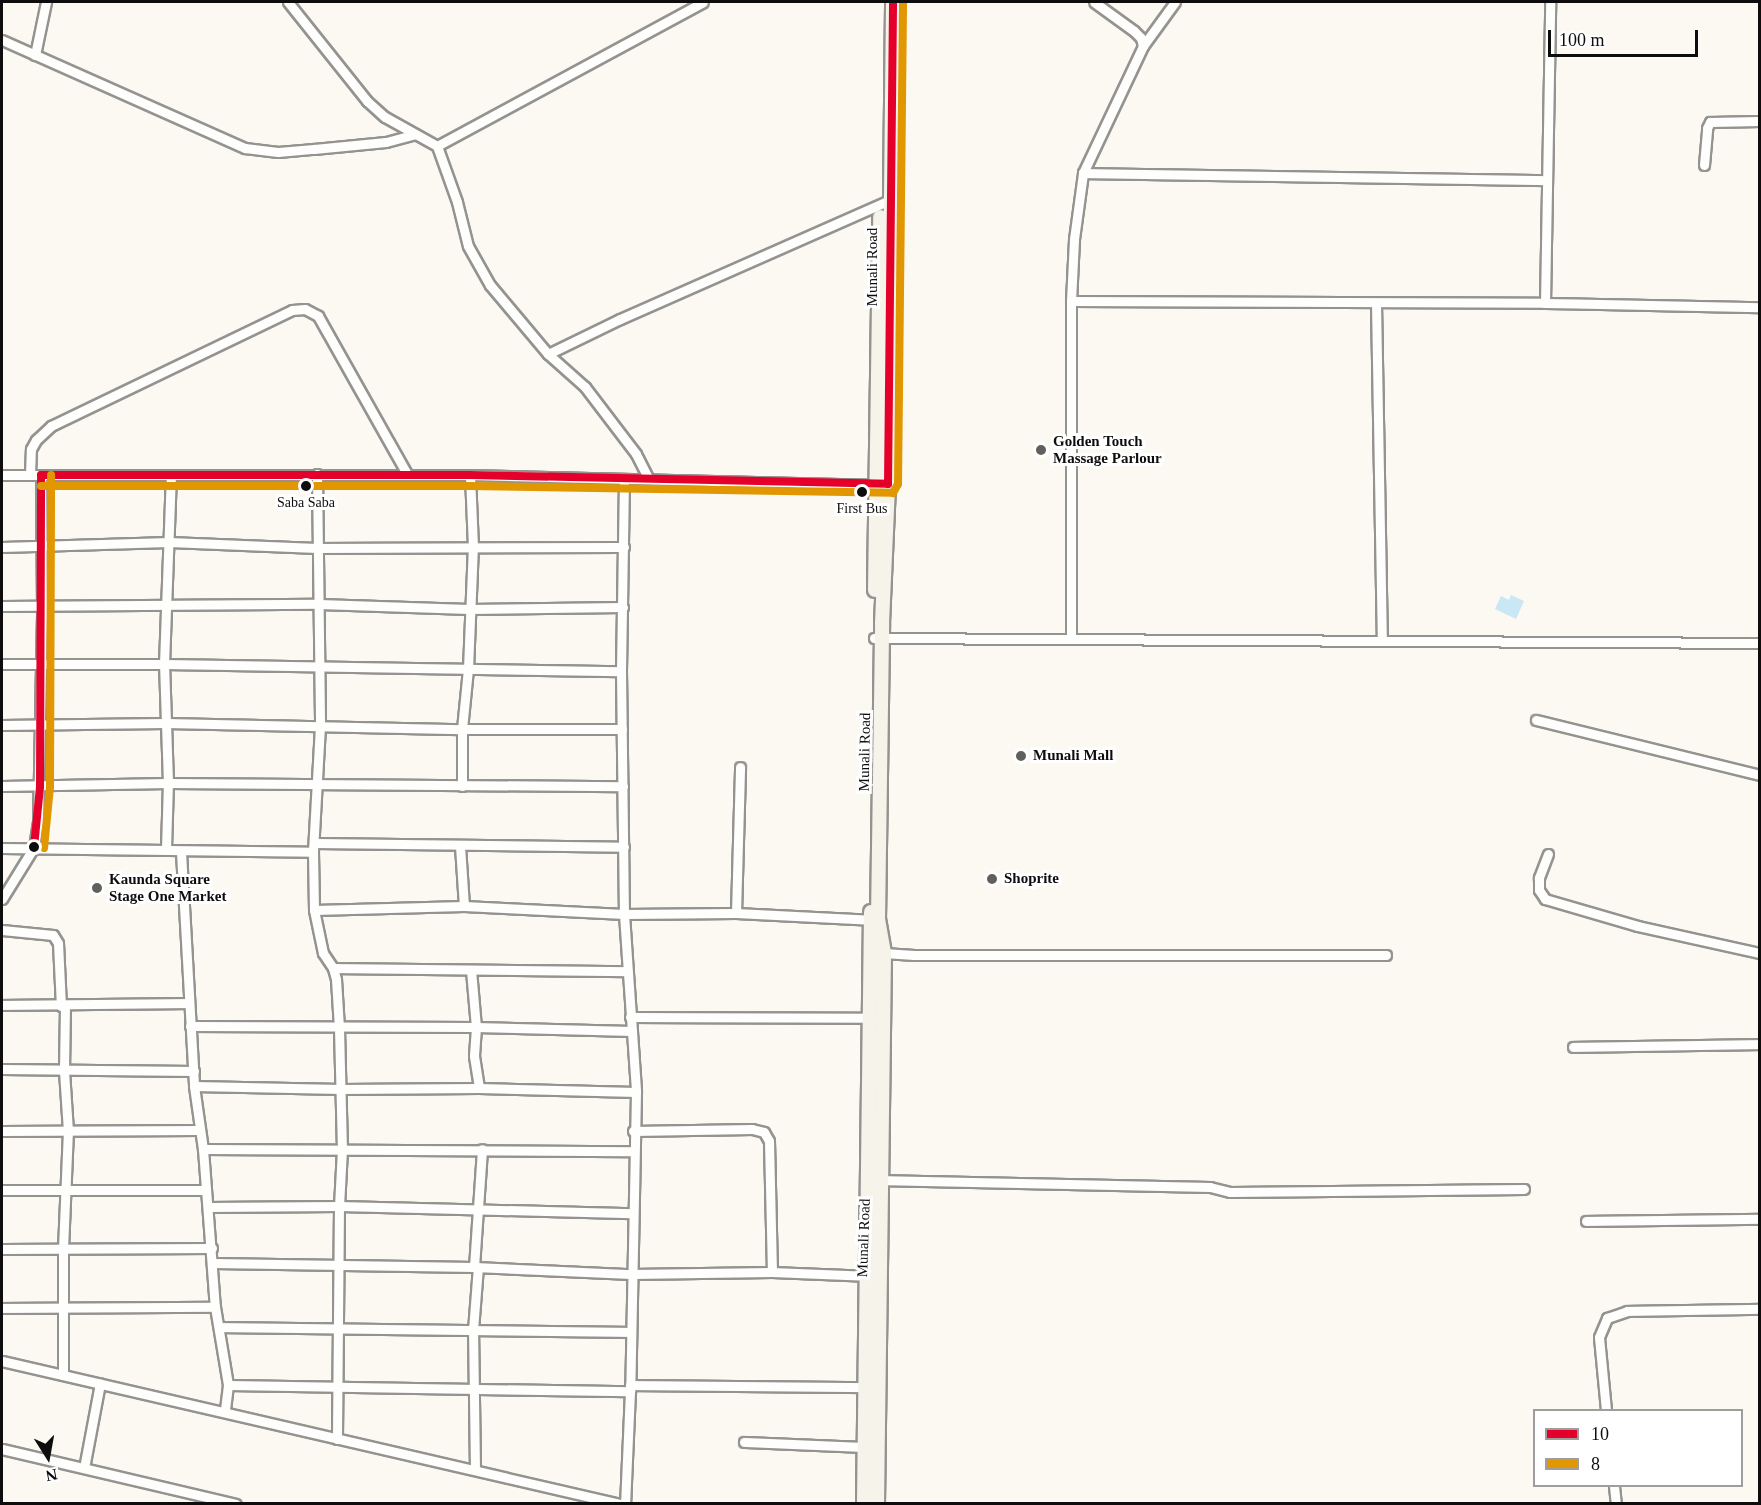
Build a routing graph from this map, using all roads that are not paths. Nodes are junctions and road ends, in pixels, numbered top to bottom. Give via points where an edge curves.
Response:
1 (46, 2) edge
2 (288, 2) edge
3 (703, 2) edge
4 (884, 2) edge
5 (893, 2) edge
6 (1094, 2) edge
7 (1175, 2) edge
8 (1550, 2) edge
9 (2, 40) edge
10 (1143, 46) junction
11 (35, 55) junction
12 (1760, 121) edge
13 (415, 134) junction
14 (437, 146) junction
15 (1704, 165) dead end
16 (1083, 173) junction
17 (1547, 180) junction
18 (885, 202) junction
19 (1071, 301) junction
20 (1376, 303) junction
21 (1545, 303) junction
22 (1760, 307) edge
23 (548, 354) junction
24 (317, 474) junction
25 (407, 474) junction
26 (2, 475) edge
27 (30, 475) junction
28 (41, 475) junction
29 (470, 475) junction
30 (171, 476) junction
31 (624, 479) junction
32 (649, 479) junction
33 (881, 484) junction
34 (169, 542) junction
35 (473, 547) junction
36 (624, 547) junction
37 (2, 548) edge
38 (41, 548) junction
39 (317, 548) junction
40 (319, 604) junction
41 (166, 605) junction
42 (2, 606) edge
43 (42, 606) junction
44 (623, 607) junction
45 (469, 609) junction
46 (1071, 637) junction
47 (879, 638) junction
48 (1382, 639) junction
49 (1760, 643) edge
50 (41, 663) junction
51 (2, 664) edge
52 (164, 664) junction
53 (320, 665) junction
54 (468, 669) junction
55 (621, 671) junction
56 (1536, 720) dead end
57 (166, 723) junction
58 (2, 725) edge
59 (40, 726) junction
60 (320, 726) junction
61 (462, 729) junction
62 (622, 729) junction
63 (741, 767) dead end
64 (1760, 775) edge
65 (168, 783) junction
66 (2, 786) edge
67 (40, 786) junction
68 (318, 786) junction
69 (462, 786) junction
70 (623, 786) junction
71 (460, 846) junction
72 (34, 847) junction
73 (314, 847) junction
74 (624, 847) junction
75 (2, 848) edge
76 (166, 849) junction
77 (181, 852) junction
78 (1548, 854) dead end
79 (2, 899) edge
80 (464, 906) junction
81 (314, 910) junction
82 (736, 913) junction
83 (624, 915) junction
84 (874, 920) junction
85 (2, 930) edge
86 (884, 953) junction
87 (1760, 953) edge
88 (1386, 955) dead end
89 (333, 968) junction
90 (471, 970) junction
91 (627, 971) junction
92 (188, 1003) junction
93 (2, 1005) edge
94 (63, 1006) junction
95 (630, 1017) junction
96 (876, 1018) junction
97 (190, 1026) junction
98 (476, 1027) junction
99 (339, 1028) junction
100 (632, 1031) junction
101 (1760, 1044) edge
102 (1572, 1047) dead end
103 (2, 1069) edge
104 (64, 1070) junction
105 (194, 1071) junction
106 (194, 1086) junction
107 (479, 1088) junction
108 (341, 1089) junction
109 (636, 1092) junction
110 (200, 1130) junction
111 (2, 1131) edge
112 (68, 1131) junction
113 (633, 1131) junction
114 (203, 1149) junction
115 (342, 1149) junction
116 (482, 1149) junction
117 (633, 1151) junction
118 (875, 1179) junction
119 (65, 1189) junction
120 (1524, 1189) dead end
121 (2, 1190) edge
122 (206, 1190) junction
123 (339, 1206) junction
124 (208, 1207) junction
125 (478, 1210) junction
126 (633, 1214) junction
127 (1760, 1219) edge
128 (1586, 1221) dead end
129 (212, 1248) junction
130 (2, 1249) edge
131 (63, 1250) junction
132 (213, 1263) junction
133 (338, 1265) junction
134 (476, 1267) junction
135 (772, 1272) junction
136 (631, 1274) junction
137 (873, 1277) junction
138 (215, 1307) junction
139 (2, 1308) edge
140 (63, 1309) junction
141 (1760, 1309) edge
142 (219, 1327) junction
143 (338, 1329) junction
144 (473, 1330) junction
145 (631, 1332) junction
146 (2, 1361) edge
147 (63, 1375) junction
148 (100, 1383) junction
149 (228, 1385) junction
150 (871, 1387) junction
151 (337, 1388) junction
152 (630, 1388) junction
153 (475, 1390) junction
154 (1606, 1409) edge
155 (225, 1411) junction
156 (337, 1439) junction
157 (744, 1442) dead end
158 (865, 1447) junction
159 (2, 1449) edge
160 (84, 1468) junction
161 (475, 1470) junction
162 (1614, 1487) edge
163 (236, 1503) edge
164 (620, 1503) edge
165 (625, 1503) edge
166 (864, 1503) edge
167 (877, 1503) edge
168 (1616, 1503) edge

1 - 11 street
2 - 13 street via 367,101
3 - 14 street
4 - 18 main road, Munali Road
5 - 18 main road, Munali Road
6 - 10 street via 1134,31
7 - 10 street
8 - 17 street
9 - 11 street
10 - 16 street
11 - 13 street via 246,148 278,152 386,142
12 - 15 street via 1710,122
13 - 14 street
14 - 23 street via 468,246 489,285
16 - 17 street
16 - 19 street
17 - 21 street
18 - 23 street
18 - 33 main road, Munali Road
19 - 20 street
19 - 46 street
20 - 21 street
20 - 48 street
21 - 22 street
23 - 32 street via 585,387 636,454
24 - 25 street
24 - 30 street
24 - 39 street
25 - 27 street via 318,316 305,309 292,310 51,426 32,449
25 - 29 street
26 - 27 street
27 - 28 street
28 - 30 street
28 - 38 street
29 - 31 street
29 - 35 street
30 - 34 street
31 - 32 street
31 - 36 street
32 - 33 street
33 - 47 main road, Munali Road
34 - 38 street
34 - 39 street
34 - 41 street
35 - 36 street
35 - 39 street
35 - 45 street
36 - 44 street
37 - 38 street
38 - 43 street
39 - 40 street
40 - 41 street
40 - 45 street
40 - 53 street
41 - 43 street
41 - 52 street
42 - 43 street
43 - 50 street
44 - 45 street
44 - 55 street
45 - 54 street
46 - 47 street
46 - 48 street
47 - 84 main road, Munali Road
48 - 49 street
50 - 51 street
50 - 52 street
50 - 59 street
52 - 53 street
52 - 57 street
53 - 54 street
53 - 60 street
54 - 55 street
54 - 61 street
55 - 62 street
56 - 64 street
57 - 59 street
57 - 60 street
57 - 65 street
58 - 59 street
59 - 67 street
60 - 61 street
60 - 68 street
61 - 62 street
61 - 69 street
62 - 70 street
63 - 82 street
65 - 67 street
65 - 68 street
65 - 76 street
66 - 67 street
67 - 72 street
68 - 69 street
68 - 73 street
69 - 70 street
70 - 74 street
71 - 73 street
71 - 74 street
71 - 80 street
72 - 75 street
72 - 76 street
72 - 79 street
73 - 77 street
73 - 81 street
74 - 83 street
76 - 77 street
77 - 92 street
78 - 87 street via 1539,878 1539,890 1545,899 1638,926
80 - 81 street
80 - 83 street
81 - 89 street via 323,952
82 - 83 street
82 - 84 street
83 - 91 street
84 - 86 main road, Munali Road
84 - 96 main road, Munali Road
85 - 94 street via 53,935 58,943
86 - 88 street
86 - 96 main road, Munali Road
89 - 90 street
89 - 99 street
90 - 91 street
90 - 98 street
91 - 95 street
92 - 94 street
92 - 97 street
93 - 94 street
94 - 104 street
95 - 96 street
95 - 100 street
96 - 118 main road, Munali Road
97 - 99 street
97 - 105 street
98 - 99 street
98 - 100 street
98 - 107 street via 474,1056
99 - 108 street
100 - 109 street
101 - 102 street
103 - 104 street
104 - 105 street
104 - 112 street
105 - 106 street
106 - 108 street
106 - 110 street
107 - 108 street
107 - 109 street
108 - 115 street
109 - 113 street
110 - 112 street
110 - 114 street
111 - 112 street
112 - 119 street
113 - 117 street
113 - 135 street via 764,1132 769,1141
114 - 115 street
114 - 122 street
115 - 116 street
115 - 123 street
116 - 117 street
116 - 125 street
117 - 126 street
118 - 120 street via 1210,1187 1230,1192
118 - 137 main road, Munali Road
119 - 121 street
119 - 122 street
119 - 131 street
122 - 124 street
123 - 124 street
123 - 125 street
123 - 133 street
124 - 129 street
125 - 126 street
125 - 134 street
126 - 136 street
127 - 128 street
129 - 131 street
129 - 132 street
130 - 131 street
131 - 140 street
132 - 133 street
132 - 138 street
133 - 134 street
133 - 143 street
134 - 136 street
134 - 144 street
135 - 136 street
135 - 137 street
136 - 145 street
137 - 150 main road, Munali Road
138 - 140 street
138 - 142 street
139 - 140 street
140 - 147 street
141 - 154 street via 1627,1311 1607,1318 1599,1337
142 - 143 street
142 - 149 street
143 - 144 street
143 - 151 street
144 - 145 street
144 - 153 street
145 - 152 street
146 - 147 street
147 - 148 street
148 - 155 street
148 - 160 street
149 - 151 street
149 - 155 street
150 - 152 street
150 - 158 main road, Munali Road
150 - 167 main road, Munali Road
151 - 153 street
151 - 156 street
152 - 153 street
152 - 165 street
153 - 161 street
155 - 156 street
156 - 161 street
157 - 158 street
158 - 166 main road, Munali Road
159 - 160 street
160 - 163 street
161 - 164 street
162 - 168 street

